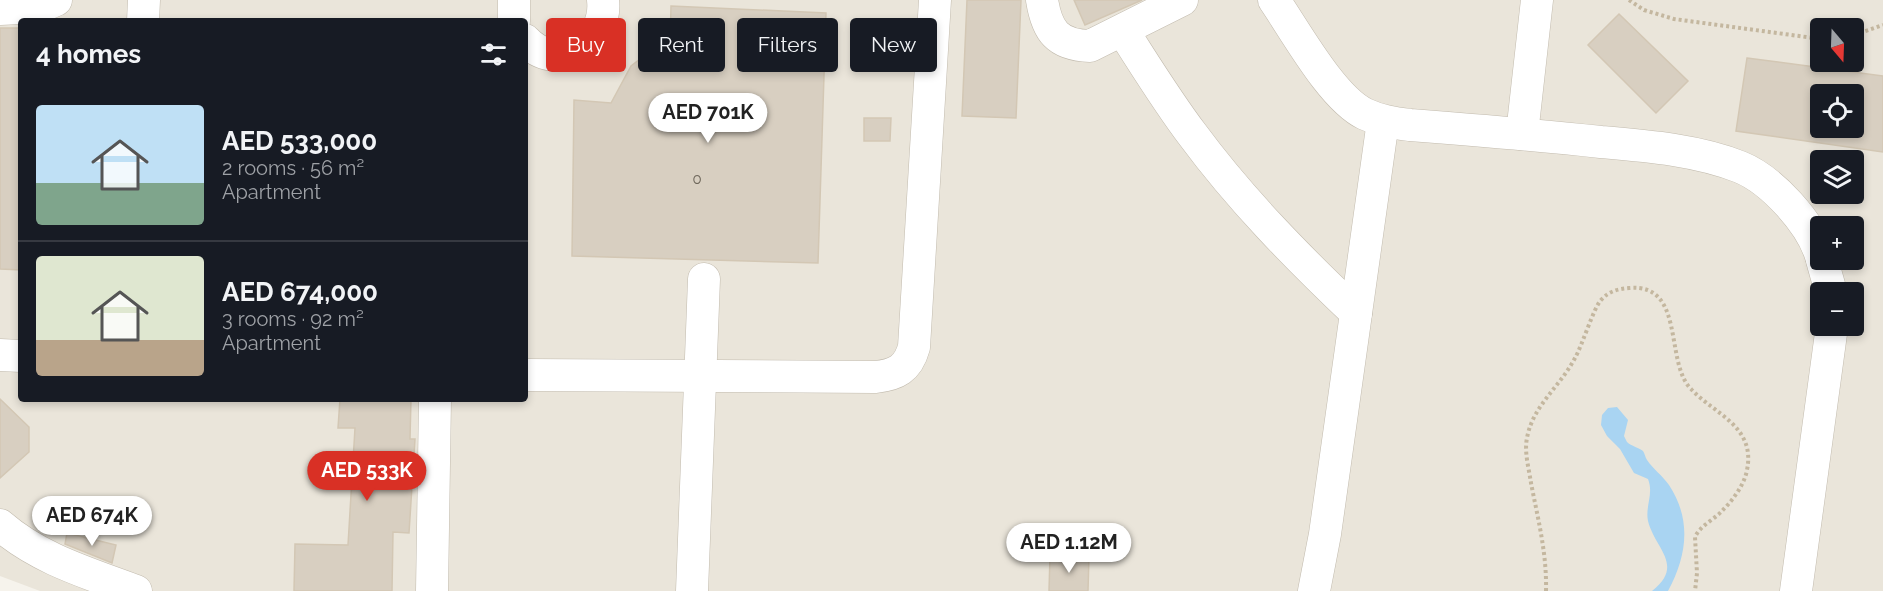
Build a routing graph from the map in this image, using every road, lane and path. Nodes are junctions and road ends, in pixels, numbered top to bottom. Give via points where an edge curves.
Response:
1 (56, 0) edge
2 (144, 0) edge
3 (514, 0) edge
4 (603, 0) edge
5 (935, 0) edge
6 (1042, 0) edge
7 (1182, 0) edge
8 (1274, 0) edge
9 (1537, 0) edge
10 (1629, 0) edge
11 (0, 9) edge
12 (143, 18) edge
13 (518, 18) edge
14 (1883, 25) edge
15 (1123, 31) junction
16 (1864, 32) edge
17 (1810, 38) edge
18 (528, 41) edge
19 (1383, 121) junction
20 (1522, 134) junction
21 (1810, 237) edge
22 (704, 279) dead end
23 (1356, 313) junction
24 (1831, 336) edge
25 (0, 355) edge
26 (18, 356) edge
27 (528, 375) edge
28 (700, 376) junction
29 (435, 402) edge
30 (0, 525) edge
31 (1317, 588) edge
32 (136, 591) edge
33 (432, 591) edge
34 (692, 591) edge
35 (1546, 591) edge
36 (1695, 591) edge
37 (1796, 591) edge

1 - 11 lane via 40,7
2 - 12 lane
3 - 13 lane
4 - 18 lane via 602,23 588,44 576,51 551,54
5 - 28 lane via 911,360 896,373 875,377
6 - 15 lane via 1050,29 1075,45 1090,46
7 - 15 lane
8 - 19 lane via 1333,87 1347,102
9 - 20 lane
10 - 17 path via 1644,10 1674,19
14 - 16 path
15 - 23 lane via 1167,99 1215,162 1293,251
19 - 20 lane
19 - 23 lane
20 - 21 lane via 1679,152 1742,168 1770,186 1799,216
22 - 28 lane
23 - 31 lane
24 - 37 lane
25 - 26 lane
27 - 28 lane
28 - 34 lane
29 - 33 lane
30 - 32 lane via 42,554
35 - 36 path via 1544,549 1526,442 1530,421 1575,359 1600,301 1615,289 1639,287 1652,291 1662,301 1671,322 1676,361 1691,390 1731,420 1747,450 1747,470 1740,489 1695,537

